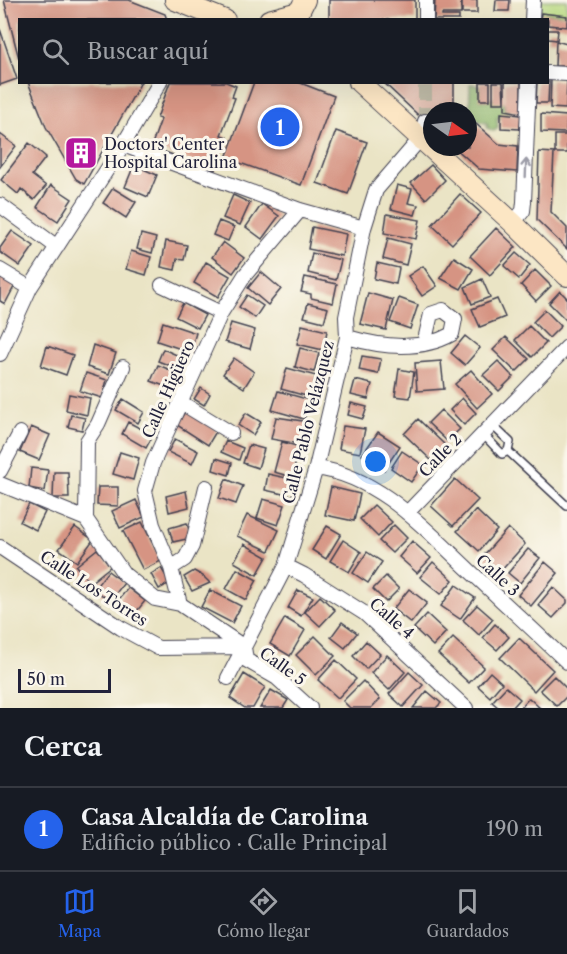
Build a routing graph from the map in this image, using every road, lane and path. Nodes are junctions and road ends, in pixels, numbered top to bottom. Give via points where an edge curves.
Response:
1 (176, 0) edge
2 (305, 0) edge
3 (315, 0) edge
4 (426, 0) edge
5 (533, 0) edge
6 (200, 10) edge
7 (220, 18) edge
8 (276, 18) edge
9 (314, 18) edge
10 (426, 18) edge
11 (532, 18) edge
12 (549, 73) edge
13 (567, 74) edge
14 (159, 84) edge
15 (362, 84) edge
16 (530, 84) edge
17 (422, 130) junction
18 (123, 145) junction
19 (0, 205) edge
20 (300, 210) junction
21 (513, 223) junction
22 (364, 228) junction
23 (57, 247) junction
24 (0, 270) edge
25 (567, 276) edge
26 (162, 285) dead end
27 (30, 288) junction
28 (221, 313) junction
29 (347, 337) junction
30 (424, 344) junction
31 (567, 346) edge
32 (0, 354) edge
33 (123, 367) dead end
34 (180, 402) junction
35 (487, 429) junction
36 (20, 433) dead end
37 (231, 434) dead end
38 (508, 451) junction
39 (316, 468) junction
40 (0, 471) edge
41 (0, 484) edge
42 (206, 487) dead end
43 (567, 506) edge
44 (407, 513) junction
45 (86, 519) junction
46 (0, 546) edge
47 (286, 567) junction
48 (171, 568) junction
49 (180, 604) junction
50 (244, 647) junction
51 (567, 662) edge
52 (228, 678) dead end
53 (310, 708) edge
54 (466, 708) edge

1 - 6 street
2 - 8 street via 299,12
3 - 9 street
4 - 10 street
5 - 11 street
6 - 7 street
12 - 13 street
14 - 18 street
15 - 17 street
21 -> 16 street via 523,211
17 - 21 street
17 - 22 street, Calle Pablo Velázquez via 376,190
18 - 20 street
18 - 23 street
19 - 23 street
20 - 22 street
20 - 28 street, Calle Higüero via 245,275
21 - 25 street
22 - 29 street, Calle Pablo Velázquez via 346,317
23 - 27 street
24 - 27 street
26 - 28 street
27 - 32 street
28 - 34 street, Calle Higüero
29 - 30 street via 403,347
29 - 39 street, Calle Pablo Velázquez
30 - 30 street via 452,334 455,319 443,310 431,314
31 - 35 street, Calle 2
33 - 45 street via 87,441
34 - 37 street
34 - 48 street, Calle Higüero via 145,491 153,525
35 - 38 lane via 510,442
35 - 38 lane via 502,454
35 - 44 street, Calle 2
36 - 40 street
38 - 43 lane
39 - 44 street via 361,481
39 - 47 street, Calle Pablo Velázquez
41 - 45 street
42 - 48 street via 192,546 185,559
44 - 51 street, Calle 3
45 - 49 street, Calle 5 via 124,574 155,599
46 - 50 street, Calle Los Torres via 158,648
47 - 50 street, Calle Pablo Velázquez
47 - 54 street, Calle 4 via 364,613
48 - 49 street, Calle Higüero
49 - 50 street, Calle 5
50 - 52 street, Calle Pablo Velázquez
50 - 53 street, Calle 5 via 246,660 277,678

